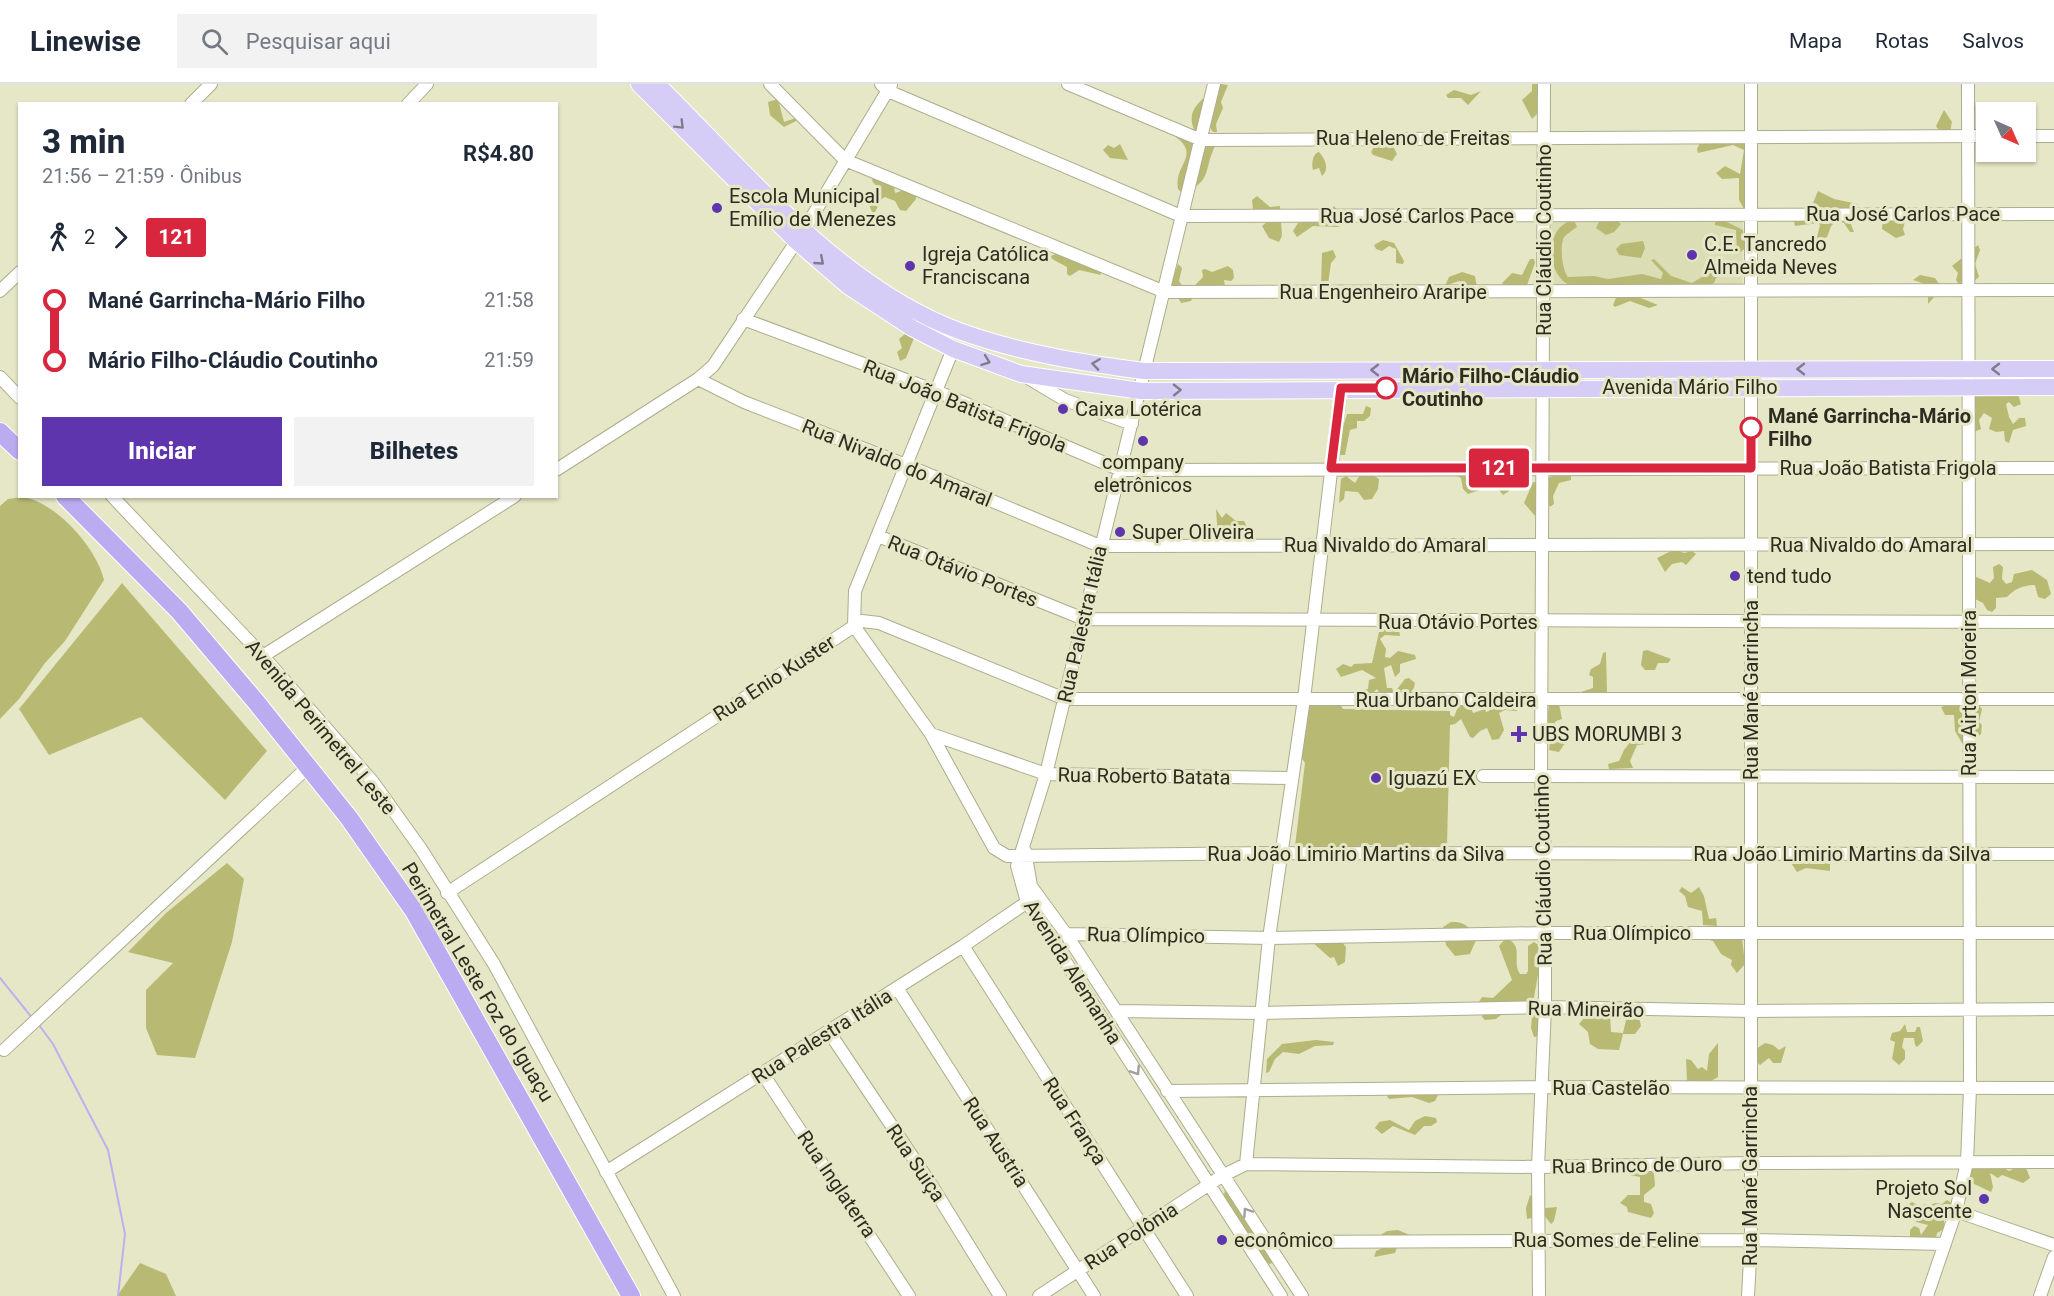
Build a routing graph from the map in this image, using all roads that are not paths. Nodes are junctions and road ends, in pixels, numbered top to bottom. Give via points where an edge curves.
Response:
1 (211, 84) edge
2 (427, 84) edge
3 (639, 84) edge
4 (657, 84) edge
5 (770, 84) edge
6 (1068, 84) edge
7 (1214, 84) edge
8 (1544, 84) edge
9 (1751, 84) edge
10 (1968, 84) edge
11 (887, 86) edge
12 (193, 102) edge
13 (410, 102) edge
14 (1968, 136) junction
15 (1976, 136) edge
16 (2036, 136) edge
17 (2054, 136) edge
18 (1751, 137) junction
19 (1544, 138) junction
20 (1201, 140) junction
21 (845, 160) junction
22 (1968, 214) junction
23 (2054, 214) edge
24 (1751, 215) junction
25 (1181, 216) junction
26 (1544, 216) junction
27 (800, 235) junction
28 (18, 274) edge
29 (2054, 290) edge
30 (0, 291) edge
31 (1751, 291) junction
32 (1968, 291) junction
33 (1165, 292) junction
34 (1544, 292) junction
35 (743, 319) junction
36 (953, 349) junction
37 (1544, 369) junction
38 (1751, 369) junction
39 (1968, 369) junction
40 (2054, 369) edge
41 (1144, 371) junction
42 (1022, 374) junction
43 (0, 377) edge
44 (698, 379) junction
45 (1751, 387) junction
46 (2054, 387) edge
47 (1341, 388) junction
48 (1545, 388) junction
49 (1968, 388) junction
50 (936, 391) junction
51 (1141, 391) junction
52 (18, 396) edge
53 (1132, 424) junction
54 (0, 432) edge
55 (18, 449) edge
56 (906, 465) junction
57 (1331, 468) junction
58 (1542, 468) junction
59 (1751, 468) junction
60 (1969, 468) junction
61 (2054, 468) edge
62 (558, 469) edge
63 (1121, 470) junction
64 (67, 498) edge
65 (114, 498) edge
66 (512, 498) edge
67 (878, 536) junction
68 (1969, 544) junction
69 (2054, 544) edge
70 (1322, 545) junction
71 (1542, 545) junction
72 (1751, 545) junction
73 (1100, 546) junction
74 (1084, 619) junction
75 (1313, 621) junction
76 (1543, 622) junction
77 (1751, 622) junction
78 (1969, 622) junction
79 (2054, 622) edge
80 (854, 626) junction
81 (263, 656) junction
82 (1969, 698) junction
83 (1065, 699) junction
84 (1304, 699) junction
85 (1751, 699) junction
86 (2054, 699) edge
87 (1542, 701) junction
88 (931, 734) junction
89 (308, 766) junction
90 (1046, 774) junction
91 (1483, 776) dead end
92 (1541, 776) junction
93 (1751, 776) junction
94 (1969, 777) junction
95 (2054, 777) edge
96 (1292, 778) junction
97 (1282, 853) junction
98 (1023, 854) junction
99 (1545, 854) junction
100 (1751, 854) junction
101 (1970, 854) junction
102 (2054, 854) edge
103 (447, 893) junction
104 (1032, 899) junction
105 (1545, 933) junction
106 (1751, 933) junction
107 (1970, 933) junction
108 (2054, 933) edge
109 (1066, 934) junction
110 (1269, 938) junction
111 (963, 946) junction
112 (897, 988) junction
113 (1545, 1007) junction
114 (1970, 1008) junction
115 (2054, 1009) edge
116 (1117, 1011) junction
117 (1751, 1011) junction
118 (1260, 1013) junction
119 (829, 1032) junction
120 (4, 1050) dead end
121 (763, 1074) junction
122 (1541, 1087) junction
123 (2054, 1088) edge
124 (1252, 1089) junction
125 (1751, 1089) junction
126 (1970, 1089) junction
127 (1167, 1091) junction
128 (1967, 1162) junction
129 (2054, 1162) edge
130 (1751, 1163) junction
131 (1246, 1164) junction
132 (1538, 1167) junction
133 (606, 1172) junction
134 (1222, 1176) junction
135 (1210, 1186) junction
136 (1956, 1212) junction
137 (1144, 1228) junction
138 (1751, 1240) junction
139 (1540, 1241) junction
140 (1268, 1242) junction
141 (1945, 1244) junction
142 (2054, 1245) edge
143 (2054, 1257) edge
144 (1078, 1270) junction
145 (631, 1296) edge
146 (674, 1296) edge
147 (909, 1296) edge
148 (1000, 1296) edge
149 (1039, 1296) edge
150 (1095, 1296) edge
151 (1187, 1296) edge
152 (1281, 1296) edge
153 (1302, 1296) edge
154 (1539, 1296) edge
155 (1748, 1296) edge
156 (1927, 1296) edge
157 (2040, 1296) edge

1 - 12 street
2 - 13 street
3 -> 27 main road, Avenida Mário Filho
4 - 27 main road, Avenida Mário Filho
5 - 21 street, Rua Engenheiro Araripe
6 - 20 street, Rua Heleno de Freitas
7 - 20 street, Rua Palestra Itália
8 - 19 street, Rua Cláudio Coutinho
9 - 18 street, Rua Mané Garrincha
10 - 14 street, Rua Airton Moreira
11 - 21 street
11 - 25 street, Rua José Carlos Pace
14 - 15 street, Rua Heleno de Freitas
14 - 18 street, Rua Heleno de Freitas
14 - 22 street, Rua Airton Moreira
16 - 17 street
18 - 19 street, Rua Heleno de Freitas
18 - 24 street, Rua Mané Garrincha
19 - 20 street, Rua Heleno de Freitas
19 - 26 street, Rua Cláudio Coutinho
20 - 25 street, Rua Palestra Itália
21 - 27 street
21 - 33 street, Rua Engenheiro Araripe
22 - 23 street, Rua José Carlos Pace
22 - 24 street, Rua José Carlos Pace
22 - 32 street, Rua Airton Moreira
24 - 26 street, Rua José Carlos Pace
24 - 31 street, Rua Mané Garrincha
25 - 26 street, Rua José Carlos Pace
25 - 33 street, Rua Palestra Itália
26 - 34 street, Rua Cláudio Coutinho
27 - 35 street
27 -> 36 main road, Avenida Mário Filho via 848,286 912,328
41 -> 27 main road, Avenida Mário Filho via 1051,358 961,332 887,292
28 - 30 street
29 - 32 street, Rua Engenheiro Araripe
31 - 32 street, Rua Engenheiro Araripe
31 - 34 street, Rua Engenheiro Araripe
31 - 38 street, Rua Mané Garrincha
32 - 39 street, Rua Airton Moreira
33 - 34 street, Rua Engenheiro Araripe
33 - 41 street, Rua Palestra Itália
34 - 37 street, Rua Cláudio Coutinho
35 - 44 street via 713,366
35 - 50 street, Rua João Batista Frigola
36 -> 42 main road, Avenida Mário Filho
36 - 50 street, Rua Enio Kuster
37 - 38 main road, Avenida Mário Filho
37 -> 41 main road, Avenida Mário Filho
37 - 48 street, Rua Cláudio Coutinho
39 -> 38 main road, Avenida Mário Filho
38 - 45 street, Rua Mané Garrincha
40 -> 39 main road, Avenida Mário Filho
39 - 49 street, Rua Airton Moreira
41 - 51 street, Rua Palestra Itália
42 - 51 main road, Avenida Mário Filho
42 - 53 street via 1065,400
43 - 52 street
44 - 56 street, Rua Nivaldo do Amaral via 744,402
44 - 62 street
45 - 48 main road, Avenida Mário Filho
45 - 49 main road, Avenida Mário Filho
45 - 59 street, Rua Mané Garrincha
46 - 49 main road, Avenida Mário Filho
47 - 48 main road, Avenida Mário Filho
51 -> 47 main road, Avenida Mário Filho
47 - 57 street
48 - 58 street, Rua Cláudio Coutinho
49 - 60 street, Rua Airton Moreira
50 - 56 street, Rua Enio Kuster
50 - 63 street, Rua João Batista Frigola
51 - 53 street, Rua Palestra Itália
53 - 63 street, Rua Palestra Itália
54 - 55 highway
56 - 67 street, Rua Enio Kuster
56 - 73 street, Rua Nivaldo do Amaral
57 - 58 street, Rua João Batista Frigola
57 - 63 street, Rua João Batista Frigola
57 - 70 street
58 - 59 street, Rua João Batista Frigola
58 - 71 street, Rua Cláudio Coutinho
59 - 60 street, Rua João Batista Frigola
59 - 72 street, Rua Mané Garrincha
60 - 61 street, Rua João Batista Frigola
60 - 68 street, Rua Airton Moreira
63 - 73 street, Rua Palestra Itália
64 - 89 highway, Perimetral Leste Foz do Iguaçu via 179,611
65 - 81 street, Avenida Perimetrel Leste
66 - 81 street
67 - 74 street, Rua Otávio Portes
67 - 80 street, Rua Enio Kuster via 855,591
68 - 69 street, Rua Nivaldo do Amaral
68 - 72 street, Rua Nivaldo do Amaral
68 - 78 street, Rua Airton Moreira
70 - 71 street, Rua Nivaldo do Amaral
70 - 73 street, Rua Nivaldo do Amaral
70 - 75 street
71 - 72 street, Rua Nivaldo do Amaral
71 - 76 street, Rua Cláudio Coutinho
72 - 77 street, Rua Mané Garrincha
73 - 74 street, Rua Palestra Itália
74 - 75 street, Rua Otávio Portes
74 - 83 street, Rua Palestra Itália
75 - 76 street, Rua Otávio Portes
75 - 84 street
76 - 77 street, Rua Otávio Portes
76 - 87 street, Rua Cláudio Coutinho
77 - 78 street, Rua Otávio Portes
77 - 85 street, Rua Mané Garrincha
78 - 79 street, Rua Otávio Portes
78 - 82 street, Rua Airton Moreira
80 - 83 street, Rua Urbano Caldeira via 862,621 879,623
80 - 88 street
80 - 103 street, Rua Enio Kuster
81 - 103 street, Avenida Perimetrel Leste via 373,782
82 - 85 street, Rua Urbano Caldeira
82 - 86 street, Rua Urbano Caldeira
82 - 94 street, Rua Airton Moreira
83 - 84 street, Rua Urbano Caldeira
83 - 90 street, Rua Palestra Itália
84 - 87 street, Rua Urbano Caldeira
84 - 96 street
85 - 87 street, Rua Urbano Caldeira
85 - 93 street, Rua Mané Garrincha
87 - 92 street, Rua Cláudio Coutinho
88 - 90 street, Rua Roberto Batata
88 - 98 street via 994,848 1007,856
89 - 120 street
89 - 145 highway, Perimetral Leste Foz do Iguaçu via 414,911
90 - 96 street, Rua Roberto Batata
90 - 98 street, Rua Palestra Itália
91 - 92 street
92 - 93 street
92 - 99 street, Rua Cláudio Coutinho
93 - 94 street
93 - 100 street, Rua Mané Garrincha
94 - 95 street
94 - 101 street, Rua Airton Moreira
96 - 97 street
97 - 98 street, Rua João Limirio Martins da Silva
97 - 99 street, Rua João Limirio Martins da Silva
97 - 110 street
98 - 104 street, Avenida Alemanha
99 - 100 street, Rua João Limirio Martins da Silva
99 - 105 street, Rua Cláudio Coutinho
100 - 101 street, Rua João Limirio Martins da Silva
100 - 106 street, Rua Mané Garrincha
101 - 102 street, Rua João Limirio Martins da Silva
101 - 107 street, Rua Airton Moreira
103 - 133 street, Avenida Perimetrel Leste via 494,964
104 - 109 street, Avenida Alemanha
104 - 111 street, Rua Palestra Itália
104 -> 135 street, Avenida Alemanha
105 - 106 street, Rua Olímpico
105 - 110 street, Rua Olímpico
105 - 113 street, Rua Cláudio Coutinho
106 - 107 street, Rua Olímpico
106 - 117 street, Rua Mané Garrincha
107 - 108 street, Rua Olímpico
107 - 114 street, Rua Airton Moreira
109 - 110 street, Rua Olímpico
109 - 116 street, Avenida Alemanha
110 - 118 street
111 - 112 street, Rua Palestra Itália
111 - 137 street, Rua França
112 - 119 street, Rua Palestra Itália
112 - 144 street, Rua Austria
113 - 117 street, Rua Mineirão
113 - 118 street, Rua Mineirão
113 - 122 street, Rua Cláudio Coutinho
114 - 115 street, Rua Mineirão
114 - 117 street, Rua Mineirão
114 - 126 street, Rua Airton Moreira
116 - 118 street, Rua Mineirão
116 - 127 street, Avenida Alemanha
117 - 125 street, Rua Mané Garrincha
118 - 124 street
119 - 121 street, Rua Palestra Itália
119 - 148 street, Rua Suiça
121 - 133 street, Rua Palestra Itália
121 - 147 street, Rua Inglaterra
122 - 124 street, Rua Castelão
122 - 125 street, Rua Castelão
122 - 132 street, Rua Cláudio Coutinho
123 - 126 street, Rua Castelão
124 - 127 street, Rua Castelão
124 - 131 street
125 - 126 street, Rua Castelão
125 - 130 street, Rua Mané Garrincha
126 - 128 street, Rua Airton Moreira
127 - 134 street, Avenida Alemanha
128 - 129 street, Rua Brinco de Ouro
128 - 130 street, Rua Brinco de Ouro
128 - 136 street, Rua Airton Moreira
130 - 132 street, Rua Brinco de Ouro
130 - 138 street, Rua Mané Garrincha
131 - 132 street, Rua Brinco de Ouro
131 - 134 street, Rua Brinco de Ouro
132 - 139 street, Rua Cláudio Coutinho
133 - 146 street, Avenida Perimetrel Leste
134 - 135 street, Rua Polônia
140 -> 134 street, Avenida Alemanha
135 - 137 street, Rua Polônia
135 - 152 street, Avenida Alemanha
136 - 141 street, Rua Airton Moreira
136 - 142 street
137 - 144 street, Rua Polônia
137 - 151 street, Rua França
138 - 139 street, Rua Somes de Feline
138 - 141 street, Rua Somes de Feline
138 - 155 street, Rua Mané Garrincha
139 - 140 street, Rua Somes de Feline
139 - 154 street, Rua Cláudio Coutinho
140 - 153 street, Avenida Alemanha
141 - 156 street, Rua Airton Moreira
143 - 157 street
144 - 149 street, Rua Polônia
144 - 150 street, Rua Austria

